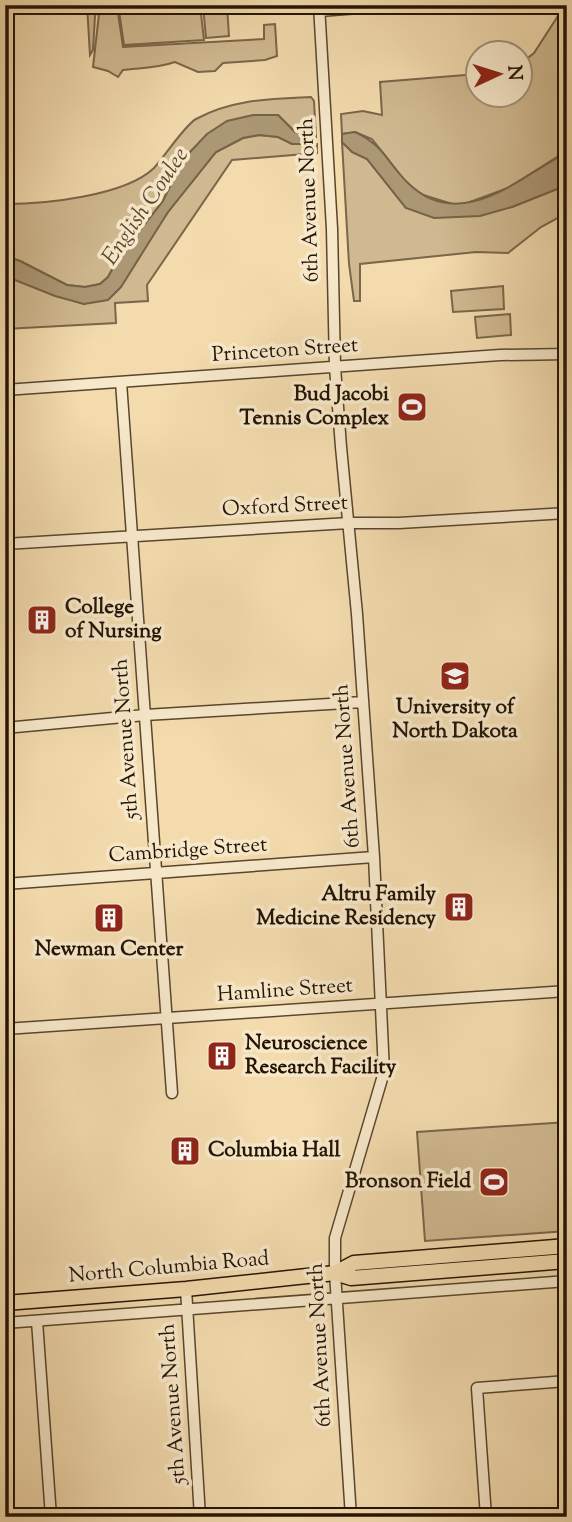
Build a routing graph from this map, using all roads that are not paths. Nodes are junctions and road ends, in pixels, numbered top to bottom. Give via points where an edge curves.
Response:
1 (399, 5) edge
2 (319, 8) edge
3 (567, 354) edge
4 (335, 367) junction
5 (121, 382) junction
6 (5, 390) edge
7 (567, 513) edge
8 (349, 523) junction
9 (132, 535) junction
10 (5, 544) edge
11 (363, 702) junction
12 (145, 715) junction
13 (5, 728) edge
14 (374, 857) junction
15 (155, 873) junction
16 (5, 884) edge
17 (567, 991) edge
18 (382, 1003) junction
19 (165, 1018) junction
20 (5, 1029) edge
21 (172, 1093) dead end
22 (567, 1246) edge
23 (567, 1261) edge
24 (335, 1273) junction
25 (567, 1281) edge
26 (186, 1289) junction
27 (337, 1299) junction
28 (5, 1303) edge
29 (187, 1310) junction
30 (37, 1321) junction
31 (5, 1323) edge
32 (567, 1381) edge
33 (51, 1517) edge
34 (200, 1517) edge
35 (351, 1517) edge
36 (486, 1517) edge

1 - 2 street
2 - 4 street, 6th Avenue North
3 - 4 street, Princeton Street
4 - 5 street, Princeton Street
4 - 8 street, 6th Avenue North
5 - 6 street, Princeton Street
5 - 9 street, 5th Avenue North
7 - 8 street, Oxford Street
8 - 9 street, Oxford Street
8 - 11 street, 6th Avenue North
9 - 10 street, Oxford Street
9 - 12 street, 5th Avenue North
11 - 12 street
11 - 14 street, 6th Avenue North
12 - 13 street
12 - 15 street, 5th Avenue North
14 - 15 street, Cambridge Street
14 - 18 street, 6th Avenue North
15 - 16 street, Cambridge Street
15 - 19 street, 5th Avenue North
17 - 18 street, Hamline Street
18 - 19 street, Hamline Street
18 - 24 street, 6th Avenue North via 384,1072 335,1238
19 - 20 street, Hamline Street
19 - 21 street, 5th Avenue North
22 - 24 main road, North Columbia Road via 354,1263
23 - 24 main road, North Columbia Road via 351,1278
24 - 26 main road, North Columbia Road
24 - 27 street, 6th Avenue North
25 - 27 street
26 - 28 main road, North Columbia Road
26 - 29 street, 5th Avenue North
27 - 29 street
27 - 35 street, 6th Avenue North
29 - 30 street
29 - 34 street, 5th Avenue North
30 - 31 street
30 - 33 street
32 - 36 street via 477,1388

